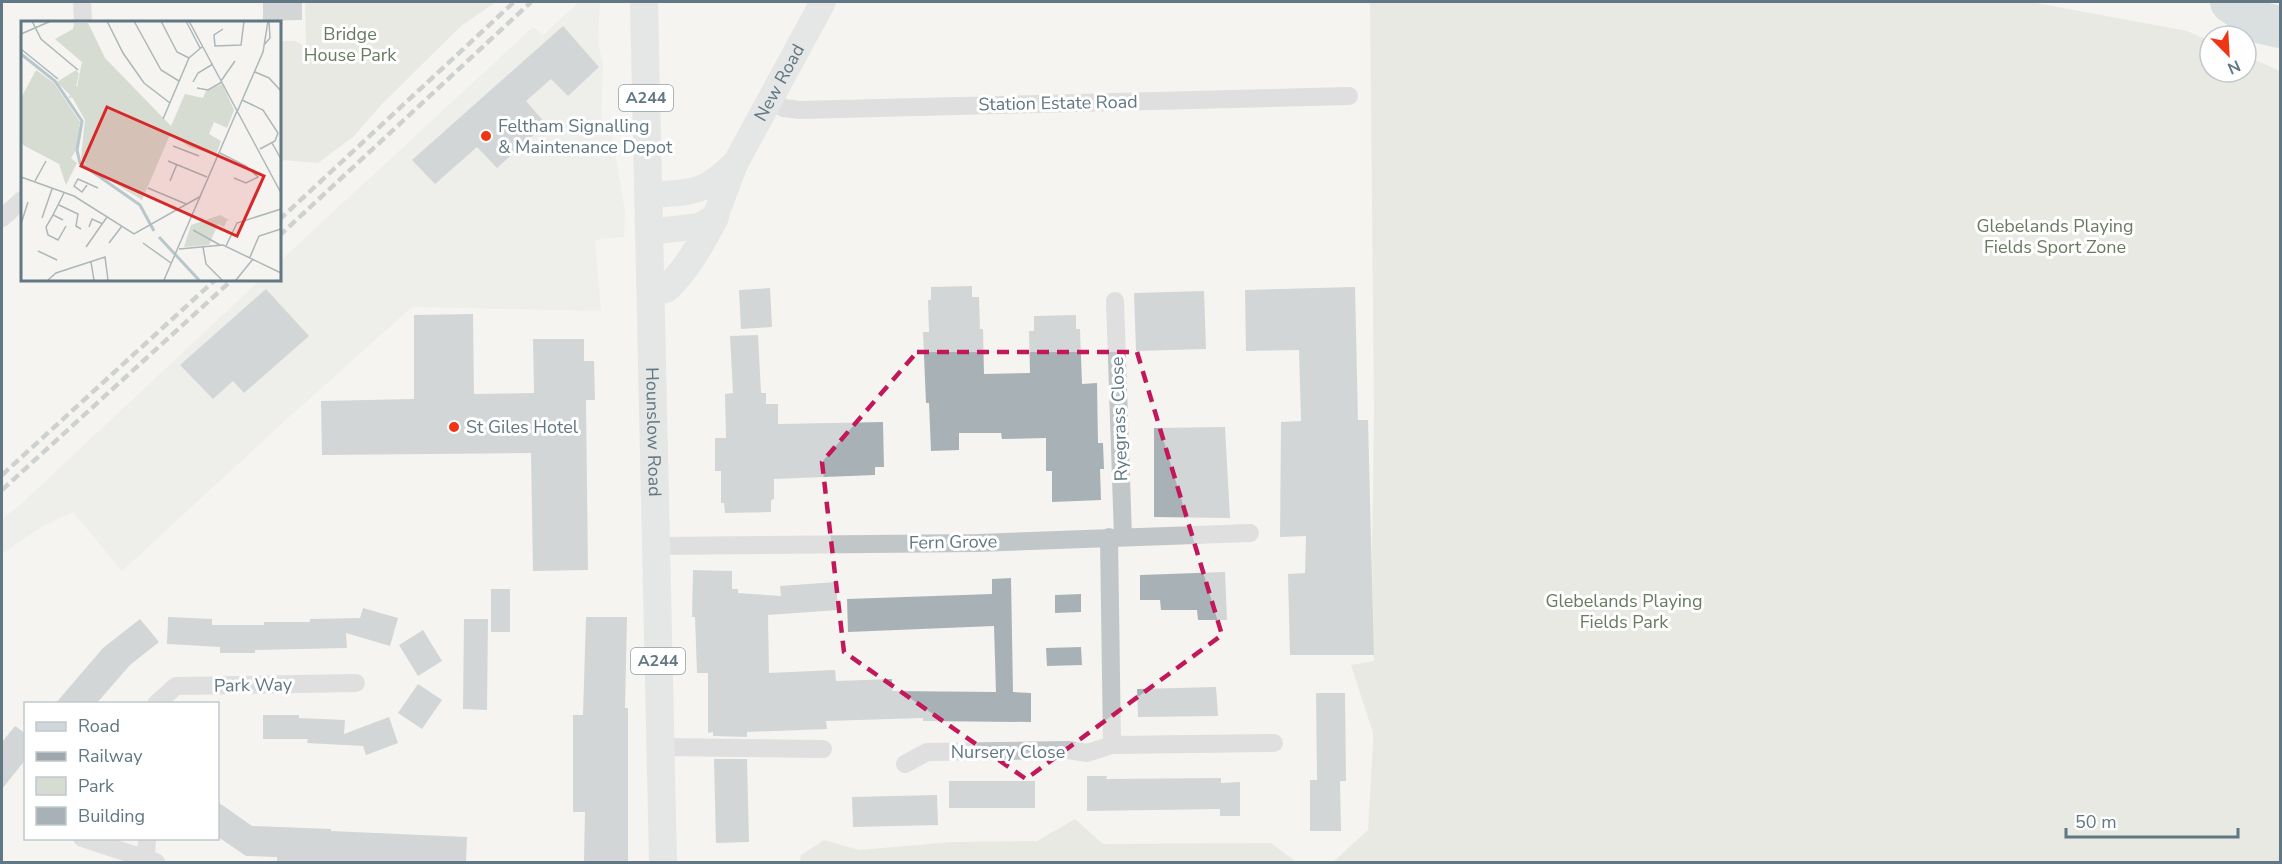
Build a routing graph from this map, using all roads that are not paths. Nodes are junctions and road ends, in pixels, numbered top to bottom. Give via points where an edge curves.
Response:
1 (82, 2) edge
2 (644, 2) edge
3 (823, 2) edge
4 (83, 21) edge
5 (1349, 96) dead end
6 (769, 100) junction
7 (735, 164) junction
8 (648, 195) junction
9 (21, 201) edge
10 (715, 217) junction
11 (2, 218) edge
12 (649, 232) junction
13 (651, 290) junction
14 (1115, 301) dead end
15 (1250, 533) dead end
16 (1116, 537) junction
17 (656, 546) junction
18 (356, 683) dead end
19 (158, 702) edge
20 (1274, 743) dead end
21 (1112, 745) junction
22 (660, 747) junction
23 (823, 749) dead end
24 (905, 764) dead end
25 (88, 840) edge
26 (147, 840) edge
27 (151, 861) edge
28 (663, 862) edge

1 - 4 street
2 - 8 main road, Hounslow Road / A244
3 - 6 main road, New Road
5 - 6 street, Station Estate Road via 800,110 784,108
6 - 7 main road, New Road
7 - 8 main road via 707,187 688,193
7 - 10 main road, New Road
8 - 12 main road, Hounslow Road / A244
9 - 11 street
10 - 12 main road via 699,226
10 - 13 main road via 672,283 666,289
12 - 13 main road, Hounslow Road / A244
13 - 17 main road, Hounslow Road / A244
14 - 16 street, Ryegrass Close
15 - 16 street, Fern Grove
16 - 17 street, Fern Grove via 978,543
16 - 21 street
17 - 22 main road, Hounslow Road / A244
18 - 19 street, Park Way via 176,686
20 - 21 street, Nursery Close
21 - 24 street, Nursery Close via 1087,753 927,752
22 - 23 street
22 - 28 main road, Hounslow Road / A244
25 - 27 street
26 - 27 street

